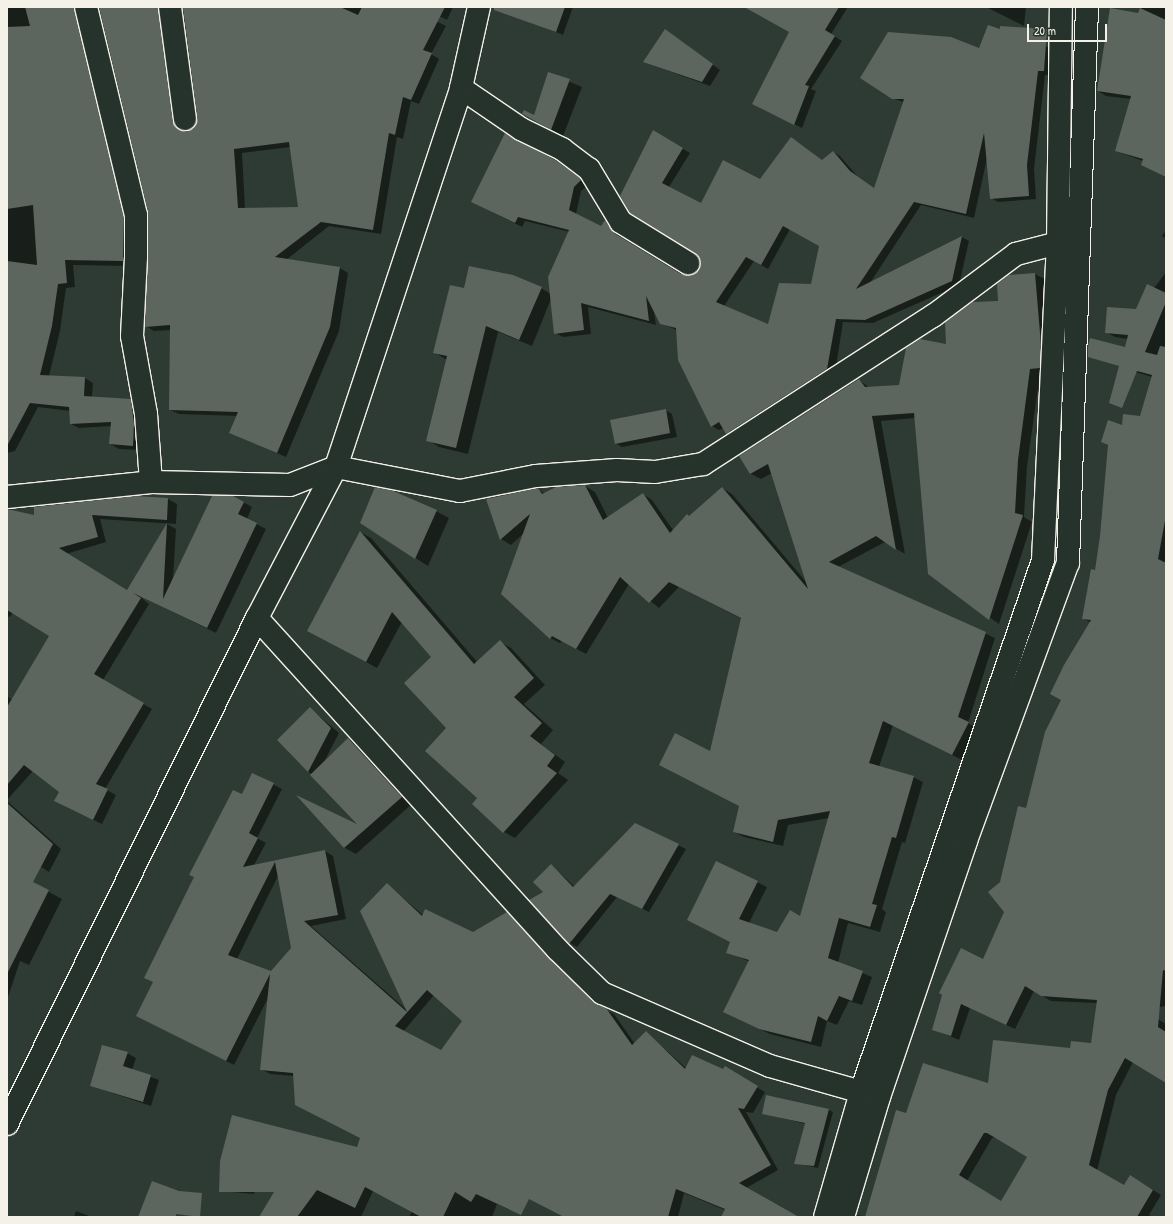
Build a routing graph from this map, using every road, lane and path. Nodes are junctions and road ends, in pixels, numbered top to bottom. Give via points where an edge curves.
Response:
1 (86, 7) edge
2 (170, 7) edge
3 (479, 7) edge
4 (1061, 7) edge
5 (1087, 7) edge
6 (461, 88) junction
7 (185, 119) dead end
8 (1058, 243) junction
9 (688, 263) dead end
10 (336, 467) junction
11 (151, 482) junction
12 (7, 497) edge
13 (257, 618) junction
14 (860, 1092) junction
15 (7, 1124) edge
16 (825, 1217) edge
17 (843, 1217) edge

1 - 11 street via 136,215 132,336 146,414
2 - 7 street
3 - 6 street
4 - 8 street
5 - 17 street via 1068,564 964,849 879,1097
6 - 9 street via 521,129 562,149 589,169 621,222
6 - 10 street
8 - 10 street via 1016,254 933,316 703,464 655,472 617,470 536,476 460,491
8 - 14 street via 1043,560
10 - 11 street via 290,485
10 - 13 street
11 - 12 street
13 - 14 street via 557,949 602,993 770,1066
13 - 15 street
14 - 16 street

